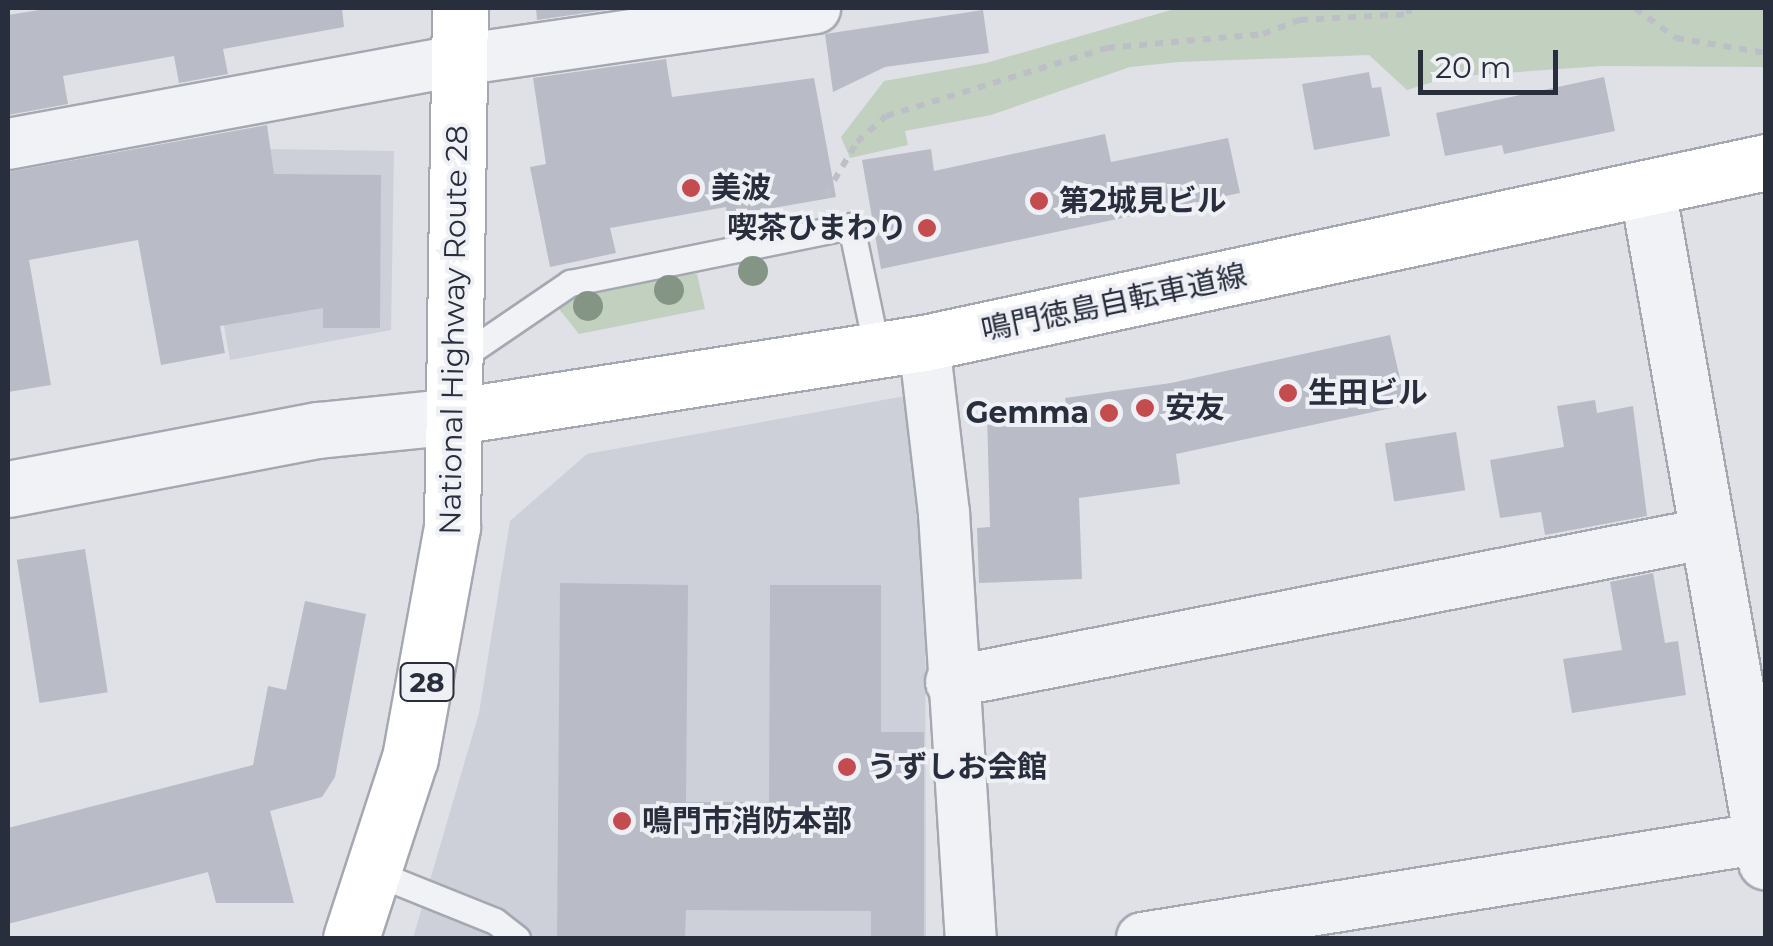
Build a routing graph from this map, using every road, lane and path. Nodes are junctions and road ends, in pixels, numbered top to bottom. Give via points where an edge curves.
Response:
1 (815, 8) edge
2 (1408, 8) edge
3 (1635, 8) edge
4 (460, 34) edge
5 (1766, 53) edge
6 (8, 144) edge
7 (1766, 162) edge
8 (1647, 188) junction
9 (805, 235) junction
10 (900, 347) junction
11 (457, 360) junction
12 (457, 416) junction
13 (8, 489) edge
14 (1709, 533) junction
15 (951, 682) junction
16 (1764, 850) edge
17 (374, 872) junction
18 (351, 938) edge
19 (516, 938) edge
20 (971, 938) edge
21 (1142, 938) edge

1 - 4 street
2 - 9 path via 1409,14 1300,20 1263,34 1107,48 886,116 842,162
3 - 5 path via 1676,38
4 - 6 street
4 - 11 main road, National Highway Route 28 / 28
7 - 8 main road, 鳴門徳島自転車道線
8 - 10 main road, 鳴門徳島自転車道線
8 - 14 street
9 - 10 lane via 852,226
9 - 11 lane via 570,283
10 - 12 main road, 鳴門徳島自転車道線
10 - 15 street via 944,513
11 - 12 main road, National Highway Route 28 / 28
12 - 13 street via 318,430
12 - 17 main road, National Highway Route 28 / 28 via 452,527 430,667
14 - 15 street
14 - 16 street
15 - 20 street
16 - 21 street
17 - 18 main road, National Highway Route 28 / 28
17 - 19 lane via 496,921

